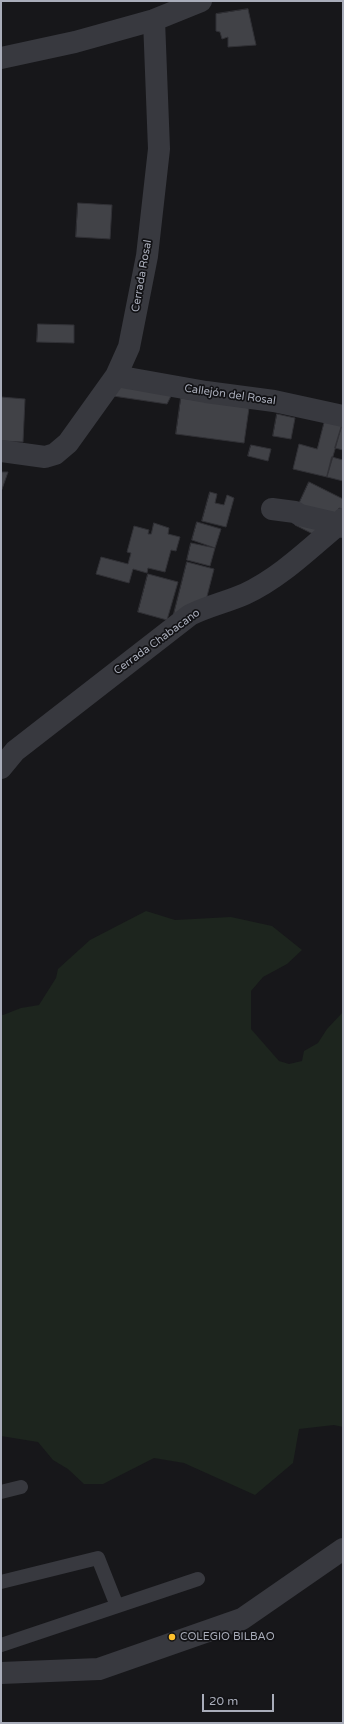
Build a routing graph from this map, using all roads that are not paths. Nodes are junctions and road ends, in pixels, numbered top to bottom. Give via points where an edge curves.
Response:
1 (201, 1) edge
2 (154, 20) junction
3 (1, 58) edge
4 (116, 376) junction
5 (343, 416) edge
6 (1, 451) edge
7 (272, 509) dead end
8 (342, 523) edge
9 (1, 768) edge
10 (21, 1486) dead end
11 (1, 1492) edge
12 (343, 1549) edge
13 (198, 1579) dead end
14 (1, 1582) edge
15 (118, 1606) junction
16 (1, 1645) edge
17 (2, 1671) edge

1 - 2 street
2 - 3 street via 75,42
2 - 4 street, Cerrada Rosal via 159,149 145,264 129,347
4 - 5 street, Callejón del Rosal via 274,401
4 - 6 street, Cerrada Rosal via 68,443 55,454 45,457
7 - 8 street
8 - 9 street, Cerrada Chabacano via 269,581 245,594 190,615 15,752
10 - 11 lane
12 - 17 street via 242,1619 99,1669
13 - 15 lane
14 - 15 lane via 98,1558
15 - 16 lane

